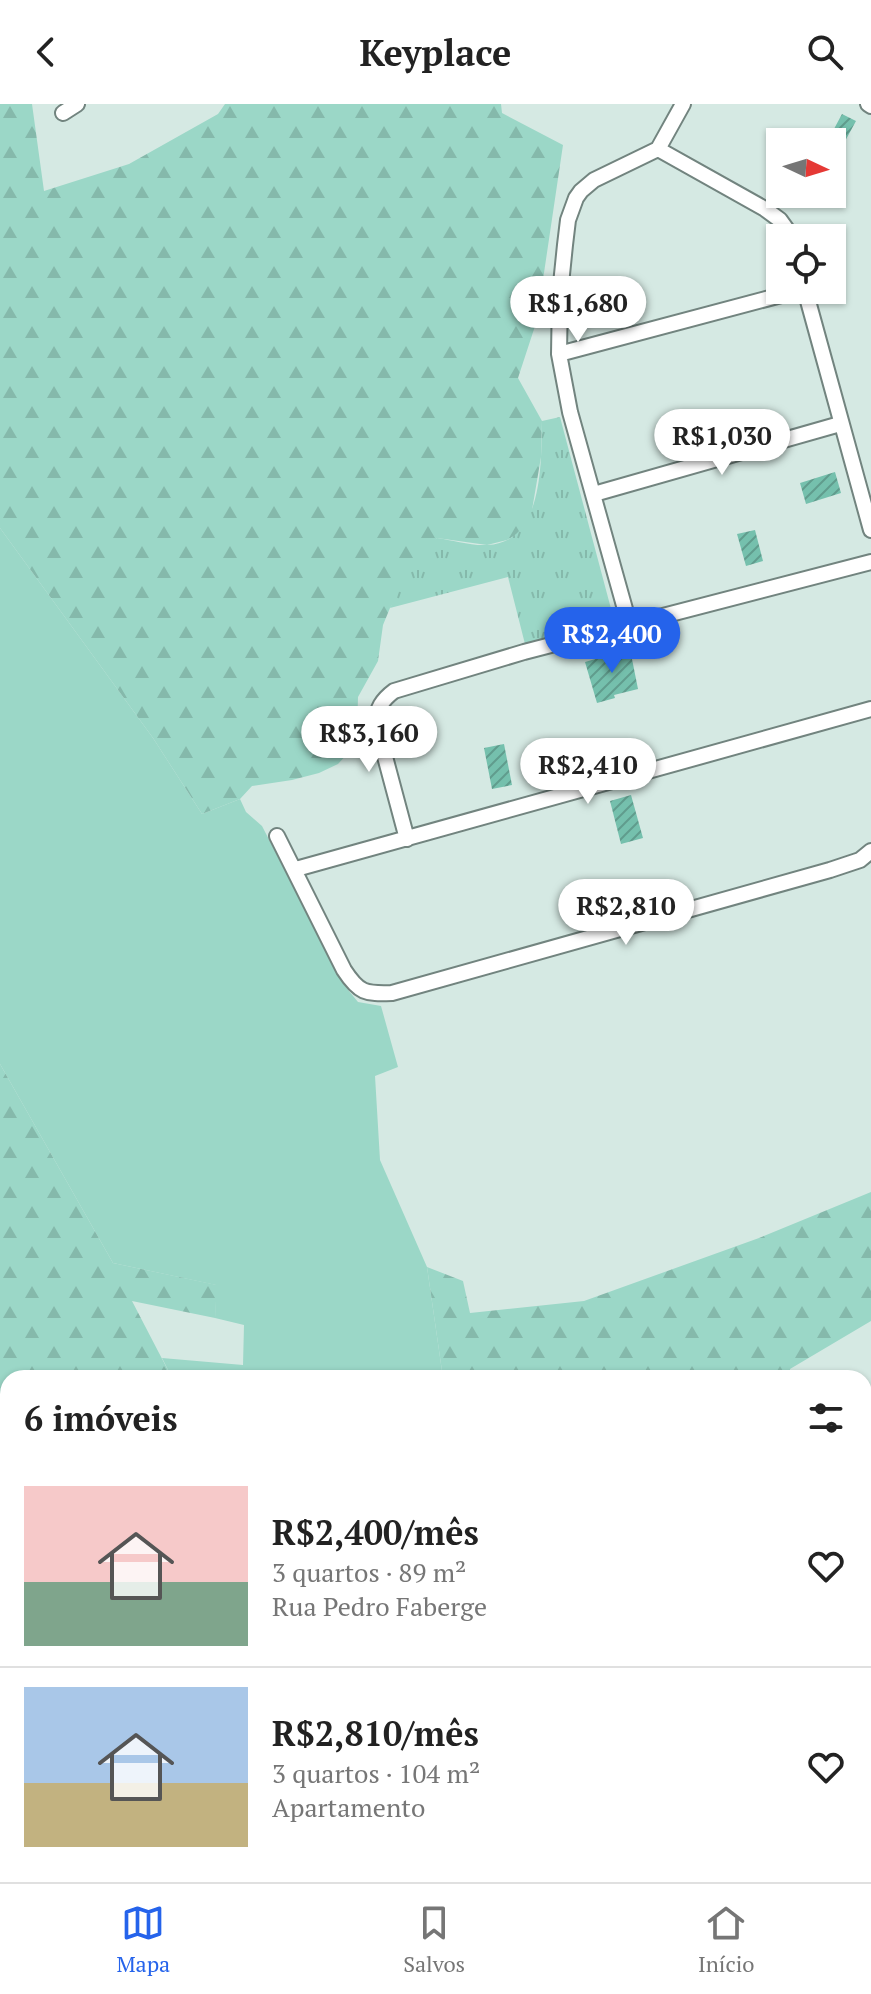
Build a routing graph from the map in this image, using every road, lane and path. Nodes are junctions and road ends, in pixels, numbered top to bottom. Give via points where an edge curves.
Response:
1 (77, 104) edge
2 (683, 104) edge
3 (63, 113) dead end
4 (658, 149) junction
5 (783, 224) edge
6 (766, 299) edge
7 (806, 304) edge
8 (559, 354) junction
9 (840, 424) junction
10 (594, 494) junction
11 (871, 530) edge
12 (871, 562) edge
13 (630, 627) junction
14 (871, 709) edge
15 (277, 836) dead end
16 (407, 839) junction
17 (871, 851) edge
18 (296, 869) junction

1 - 3 street
2 - 4 street
4 - 5 street
4 - 8 street via 594,180 576,198 568,220
6 - 8 street
7 - 9 street
8 - 10 street
9 - 10 street
9 - 11 street
10 - 13 street
12 - 13 street
13 - 16 street via 414,684 383,699 376,723
14 - 16 street
15 - 18 street
16 - 18 street
17 - 18 street via 830,870 392,993 364,992 353,984

